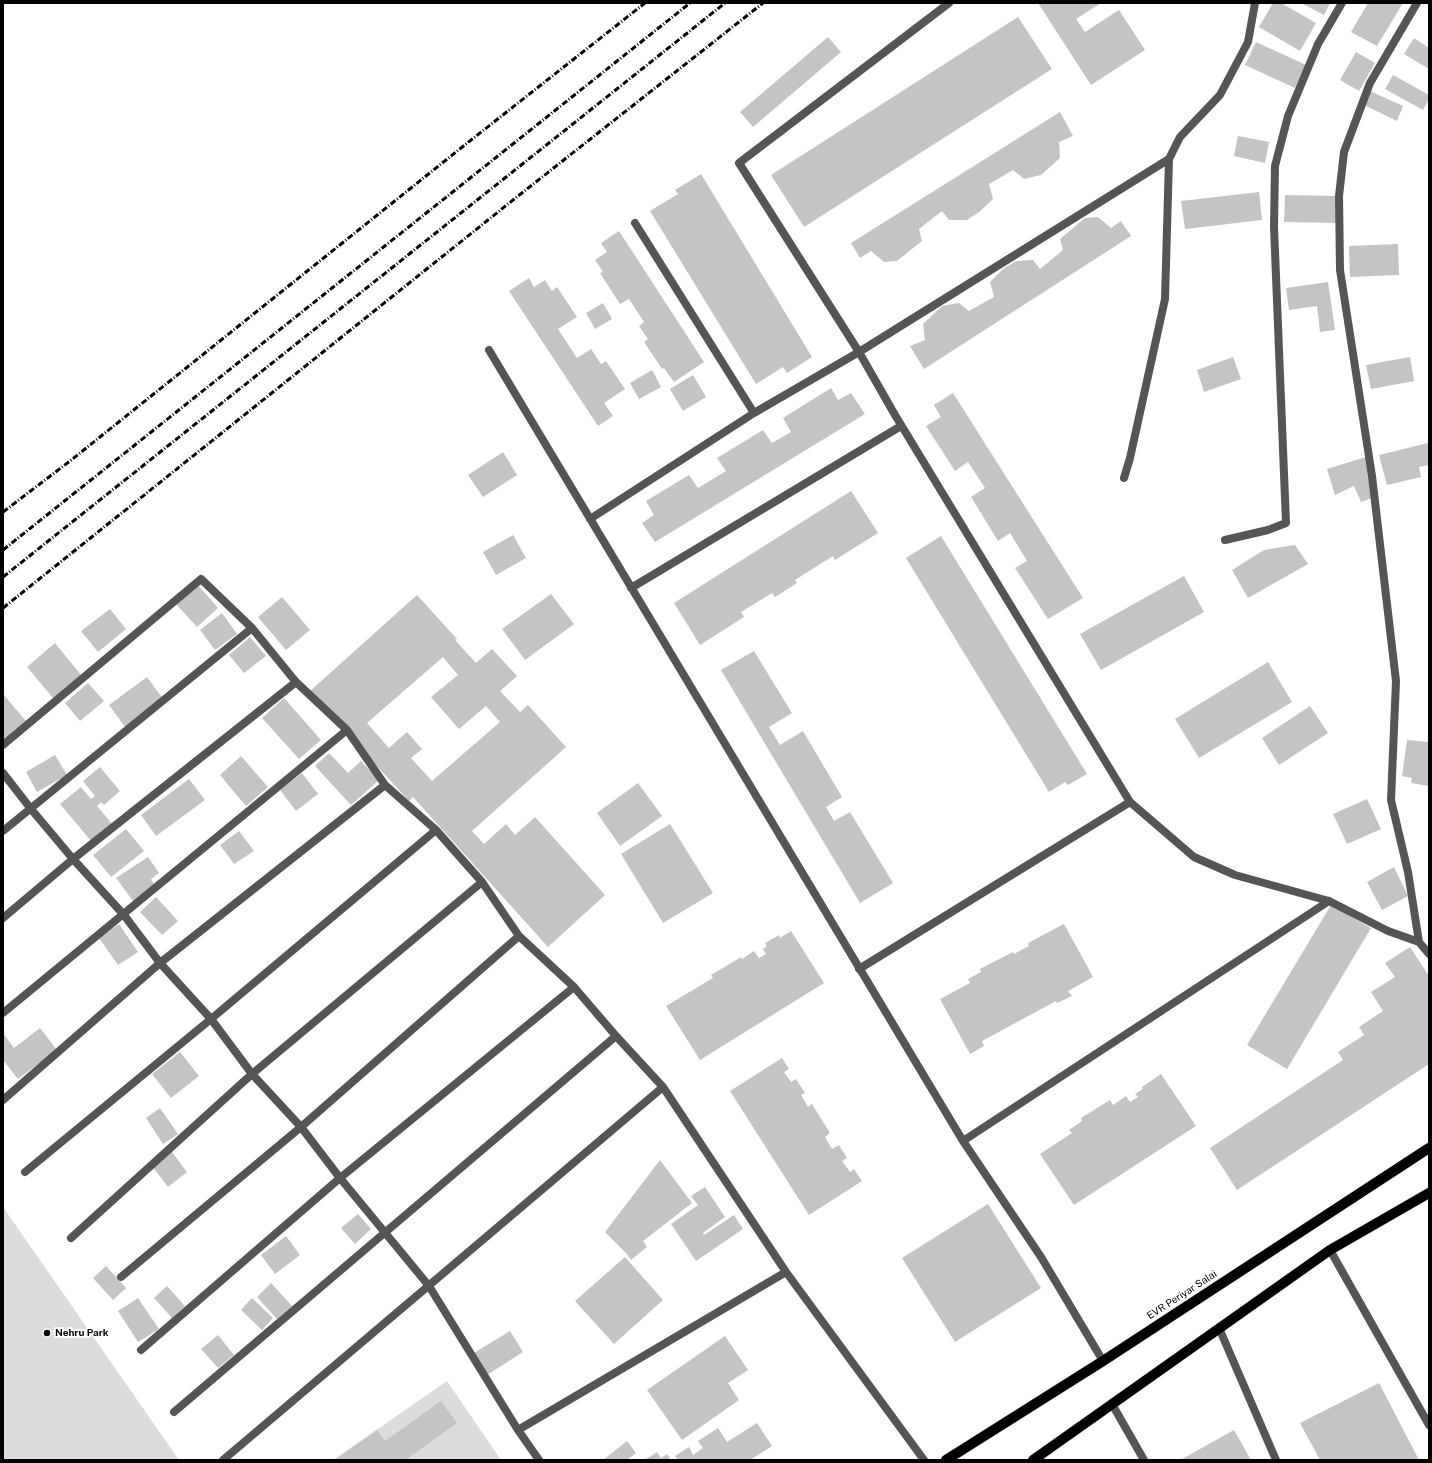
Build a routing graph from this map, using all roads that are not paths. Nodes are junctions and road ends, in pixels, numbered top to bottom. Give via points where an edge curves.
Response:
1 (949, 3) edge
2 (1255, 3) edge
3 (1342, 3) edge
4 (1417, 3) edge
5 (1168, 159) junction
6 (635, 223) dead end
7 (489, 350) dead end
8 (859, 352) junction
9 (754, 413) junction
10 (901, 426) junction
11 (1124, 478) dead end
12 (590, 519) junction
13 (1225, 540) dead end
14 (631, 588) junction
15 (252, 628) junction
16 (296, 682) junction
17 (347, 730) junction
18 (3, 745) edge
19 (3, 773) edge
20 (385, 785) junction
21 (1130, 802) junction
22 (31, 809) junction
23 (436, 830) junction
24 (3, 831) edge
25 (73, 859) junction
26 (482, 882) junction
27 (1329, 900) junction
28 (124, 915) junction
29 (3, 918) edge
30 (519, 936) junction
31 (1419, 942) junction
32 (1429, 954) edge
33 (160, 964) junction
34 (859, 969) junction
35 (574, 987) junction
36 (3, 1013) edge
37 (211, 1019) junction
38 (616, 1036) junction
39 (252, 1074) junction
40 (663, 1087) junction
41 (3, 1100) edge
42 (301, 1127) junction
43 (963, 1142) junction
44 (1429, 1148) edge
45 (25, 1172) dead end
46 (340, 1178) junction
47 (1429, 1193) edge
48 (384, 1232) junction
49 (71, 1238) dead end
50 (1330, 1250) junction
51 (786, 1272) junction
52 (121, 1277) dead end
53 (429, 1286) junction
54 (1219, 1328) junction
55 (142, 1350) dead end
56 (1103, 1361) junction
57 (1112, 1404) junction
58 (174, 1412) dead end
59 (1429, 1425) edge
60 (518, 1430) junction
61 (223, 1460) edge
62 (539, 1460) edge
63 (924, 1460) edge
64 (946, 1460) edge
65 (1033, 1460) edge
66 (1144, 1460) edge
67 (1276, 1460) edge

1 - 8 street via 739,163
2 - 5 street via 1248,42 1220,95 1180,137
3 - 13 street via 1318,44 1297,94 1288,116 1275,166 1274,228 1286,524
4 - 31 street via 1370,83 1344,152 1339,196 1340,270 1372,476 1396,681 1391,800 1408,872
5 - 8 street
5 - 11 street via 1165,299
6 - 9 street
7 - 12 street
8 - 9 street
8 - 10 street
9 - 12 street
10 - 14 street
10 - 21 street
12 - 14 street
14 - 34 street
15 - 16 street
15 - 18 street via 201,579
15 - 22 street
16 - 17 street
16 - 25 street
17 - 20 street
17 - 28 street
19 - 22 street
20 - 23 street
20 - 33 street
21 - 27 street via 1194,857 1235,875
21 - 34 street
22 - 24 street
22 - 25 street
23 - 26 street
23 - 37 street
25 - 28 street
25 - 29 street
26 - 30 street
26 - 39 street
27 - 31 street via 1388,931
27 - 43 street
28 - 33 street
28 - 36 street
30 - 35 street
30 - 42 street
31 - 32 street
33 - 37 street
33 - 41 street
34 - 43 street
35 - 38 street
35 - 46 street
37 - 39 street
37 - 45 street
38 - 40 street
38 - 48 street
39 - 42 street
39 - 49 street
40 - 51 street
40 - 53 street
42 - 46 street
42 - 52 street
43 - 56 street via 1041,1257
44 - 56 main road, EVR Periyar Salai
46 - 48 street
46 - 55 street
47 - 50 main road
48 - 53 street
48 - 58 street
50 - 54 main road
50 - 59 street
51 - 60 street
51 - 63 street
53 - 60 street
53 - 61 street
54 - 57 main road
54 - 67 street
56 - 64 main road, EVR Periyar Salai
57 - 65 main road
57 - 66 street
60 - 62 street

